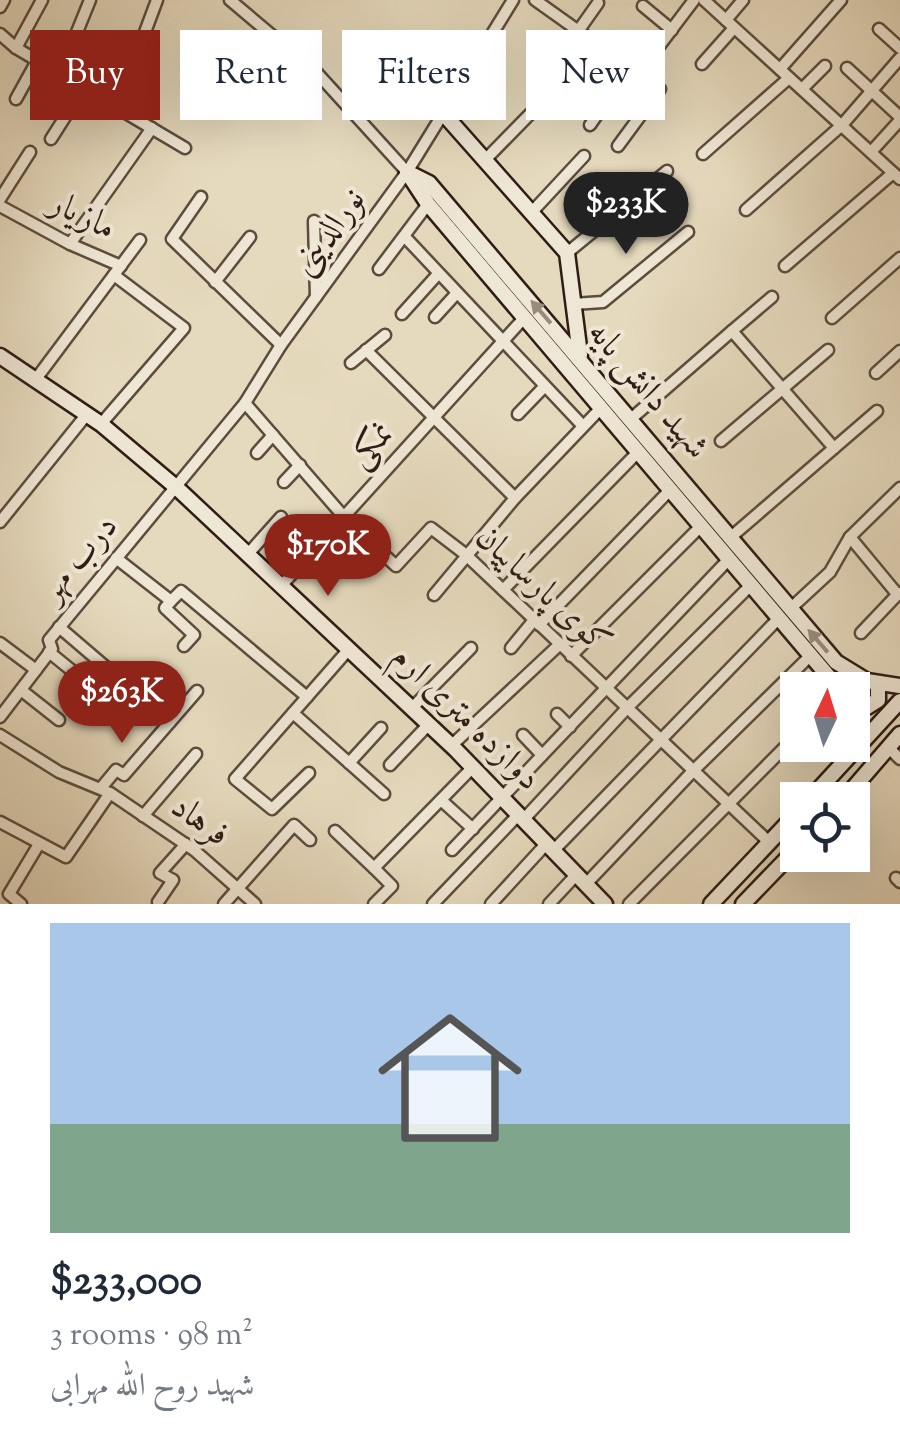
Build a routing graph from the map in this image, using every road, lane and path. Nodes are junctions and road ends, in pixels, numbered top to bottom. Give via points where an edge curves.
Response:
1 (4, 0) edge
2 (42, 0) edge
3 (90, 0) edge
4 (157, 0) edge
5 (230, 0) edge
6 (513, 0) edge
7 (535, 0) edge
8 (694, 0) edge
9 (704, 0) edge
10 (743, 0) edge
11 (842, 0) edge
12 (598, 3) dead end
13 (0, 6) edge
14 (642, 6) dead end
15 (730, 24) junction
16 (880, 29) dead end
17 (78, 30) edge
18 (146, 30) edge
19 (494, 30) edge
20 (577, 30) edge
21 (581, 30) edge
22 (672, 30) junction
23 (0, 34) edge
24 (665, 38) edge
25 (16, 48) junction
26 (900, 48) edge
27 (30, 57) edge
28 (900, 58) edge
29 (702, 64) dead end
30 (824, 66) dead end
31 (847, 68) dead end
32 (780, 69) junction
33 (30, 74) edge
34 (789, 78) junction
35 (802, 89) junction
36 (872, 91) junction
37 (16, 99) dead end
38 (526, 118) edge
39 (900, 118) edge
40 (63, 120) edge
41 (139, 120) edge
42 (439, 120) edge
43 (449, 120) edge
44 (594, 120) edge
45 (637, 120) edge
46 (590, 125) dead end
47 (842, 126) junction
48 (152, 128) junction
49 (51, 139) dead end
50 (618, 146) dead end
51 (185, 148) dead end
52 (30, 152) dead end
53 (871, 152) junction
54 (702, 154) dead end
55 (584, 156) dead end
56 (484, 161) junction
57 (407, 172) junction
58 (668, 172) dead end
59 (897, 176) edge
60 (201, 197) dead end
61 (0, 202) edge
62 (428, 204) junction
63 (746, 210) dead end
64 (531, 213) junction
65 (314, 222) dead end
66 (688, 232) dead end
67 (405, 236) junction
68 (250, 237) dead end
69 (140, 240) dead end
70 (70, 244) junction
71 (567, 254) junction
72 (900, 258) edge
73 (784, 266) dead end
74 (379, 269) dead end
75 (117, 270) junction
76 (438, 274) junction
77 (216, 282) junction
78 (456, 294) junction
79 (772, 297) dead end
80 (316, 298) junction
81 (572, 304) junction
82 (402, 314) dead end
83 (435, 316) dead end
84 (524, 318) junction
85 (832, 318) dead end
86 (732, 331) junction
87 (385, 334) dead end
88 (503, 344) junction
89 (281, 345) junction
90 (366, 350) junction
91 (828, 350) dead end
92 (900, 352) edge
93 (0, 356) edge
94 (581, 358) junction
95 (351, 362) dead end
96 (568, 369) junction
97 (876, 373) dead end
98 (36, 379) junction
99 (544, 387) junction
100 (782, 388) junction
101 (245, 403) junction
102 (601, 408) junction
103 (877, 411) dead end
104 (88, 414) junction
105 (518, 414) dead end
106 (434, 418) junction
107 (632, 418) junction
108 (101, 424) junction
109 (582, 425) junction
110 (273, 435) junction
111 (720, 442) dead end
112 (834, 448) junction
113 (638, 452) junction
114 (257, 454) dead end
115 (300, 465) junction
116 (284, 482) dead end
117 (177, 488) junction
118 (900, 488) edge
119 (671, 490) junction
120 (514, 498) junction
121 (281, 517) dead end
122 (344, 517) junction
123 (0, 522) edge
124 (701, 526) junction
125 (731, 537) junction
126 (850, 537) junction
127 (248, 554) junction
128 (466, 554) junction
129 (116, 558) junction
130 (730, 559) junction
131 (751, 584) junction
132 (282, 586) junction
133 (503, 590) junction
134 (899, 594) edge
135 (434, 595) dead end
136 (170, 601) junction
137 (784, 613) junction
138 (537, 623) junction
139 (59, 627) junction
140 (861, 634) dead end
141 (0, 642) edge
142 (559, 644) junction
143 (184, 646) dead end
144 (471, 648) dead end
145 (511, 648) dead end
146 (349, 649) junction
147 (50, 652) junction
148 (811, 655) junction
149 (571, 656) junction
150 (36, 670) junction
151 (824, 672) edge
152 (81, 678) dead end
153 (878, 684) junction
154 (900, 686) edge
155 (606, 688) junction
156 (21, 690) junction
157 (197, 691) dead end
158 (307, 697) junction
159 (900, 701) edge
160 (870, 704) edge
161 (412, 708) junction
162 (627, 708) junction
163 (293, 713) junction
164 (556, 714) dead end
165 (0, 717) edge
166 (59, 720) dead end
167 (170, 722) junction
168 (870, 723) edge
169 (429, 724) junction
170 (570, 727) junction
171 (381, 728) dead end
172 (876, 730) junction
173 (900, 734) edge
174 (0, 735) edge
175 (523, 736) dead end
176 (660, 740) junction
177 (452, 746) junction
178 (888, 748) junction
179 (780, 752) edge
180 (196, 754) dead end
181 (542, 754) junction
182 (900, 759) edge
183 (350, 763) junction
184 (390, 764) dead end
185 (474, 767) junction
186 (693, 771) junction
187 (309, 773) dead end
188 (827, 782) edge
189 (858, 782) edge
190 (105, 791) junction
191 (384, 794) dead end
192 (503, 798) junction
193 (441, 800) junction
194 (728, 804) junction
195 (143, 816) junction
196 (522, 816) junction
197 (0, 822) edge
198 (473, 828) junction
199 (335, 831) dead end
200 (780, 831) edge
201 (310, 840) dead end
202 (769, 842) junction
203 (39, 844) junction
204 (186, 844) junction
205 (551, 846) junction
206 (452, 850) dead end
207 (780, 866) edge
208 (374, 868) junction
209 (582, 879) junction
210 (238, 888) junction
211 (158, 902) edge
212 (377, 903) edge
213 (21, 904) edge
214 (224, 904) edge
215 (255, 904) edge
216 (433, 904) edge
217 (491, 904) edge
218 (549, 904) edge
219 (605, 904) edge
220 (630, 904) edge
221 (711, 904) edge
222 (743, 904) edge

1 - 13 street
2 - 25 street
3 - 17 street
4 - 18 street
5 - 57 street via 318,74
6 - 19 street, نورالدینی
7 - 20 street
8 - 22 street
9 - 15 street
10 - 15 street
11 - 32 street
12 - 21 street
14 - 22 street
15 - 29 street
15 - 32 street
16 - 26 street
22 - 24 street
23 - 25 street
25 - 27 street
28 - 36 street
30 - 35 street
31 - 36 street
32 - 34 street
33 - 37 street
34 - 35 street
34 - 54 street
35 - 47 street
36 - 39 street
36 - 47 street
38 - 56 street
39 - 53 street
40 - 49 street
41 - 48 street
42 - 57 street, نورالدینی
43 - 56 street
44 - 46 street
45 - 50 street
47 - 53 street
47 - 63 street
48 - 51 street
48 - 70 street
52 - 61 street
53 - 59 street
55 - 64 street
56 - 64 street
57 - 62 street, شهید دانش پایه
57 - 80 street, نورالدینی
94 -> 57 street, شهید دانش پایه via 430,183
58 - 71 street
59 - 73 street
60 - 77 street via 172,239
61 - 70 street, مازیار
62 - 67 street
62 - 84 street, شهید دانش پایه
64 - 71 street
65 - 80 street
66 - 81 street via 603,302
67 - 74 street
67 - 76 street
68 - 77 street
69 - 75 street
70 - 75 street, مازیار
71 - 81 street
72 - 85 street
75 - 98 street, مازیار
75 - 108 street via 184,328
76 - 78 street
76 - 82 street
77 - 89 street
78 - 83 street
78 - 88 street
79 - 86 street
80 - 89 street, نورالدینی
81 - 94 street
84 - 88 street, نمکی
84 - 96 street, شهید دانش پایه
86 - 100 street
86 - 107 street
87 - 90 street
88 - 99 street
88 - 106 street, نمکی
89 - 101 street, نورالدینی
90 - 95 street
90 - 106 street
91 - 100 street
92 - 97 street
93 - 98 street, دوازده متری ارم
94 - 96 street
94 - 107 street, شهید دانش پایه
96 - 102 street, شهید دانش پایه
98 - 104 street, دوازده متری ارم
99 - 105 street
99 - 109 street
100 - 111 street
100 - 112 street
101 - 110 street, کوی پارساییان
101 - 117 street, نورالدینی
102 - 109 street
102 - 113 street, شهید دانش پایه
103 - 112 street
104 - 108 street, دوازده متری ارم
104 - 123 street
106 - 120 street
106 - 122 street, نمکی
107 - 125 street, شهید دانش پایه
108 - 117 street, دوازده متری ارم
109 - 120 street
110 - 114 street
110 - 115 street, کوی پارساییان
112 - 125 street
113 - 119 street, شهید دانش پایه
113 - 133 street
115 - 116 street
115 - 122 street, کوی پارساییان
117 - 127 street, دوازده متری ارم
117 - 129 street, درب مهر
118 - 126 street
119 - 124 street, شهید دانش پایه
119 - 138 street
120 - 128 street
121 - 127 street
122 - 128 street, کوی پارساییان via 396,566 432,528
122 - 132 street, نمکی
124 - 130 street, شهید دانش پایه
124 - 149 street
125 - 137 street, شهید دانش پایه
126 - 134 street
126 - 137 street via 830,572
127 - 132 street, دوازده متری ارم
128 - 133 street, کوی پارساییان
128 - 135 street
129 - 136 street
129 - 139 street, درب مهر
130 - 131 street, شهید دانش پایه
130 - 155 street
131 - 137 street, شهید دانش پایه
131 - 162 street
132 - 146 street, دوازده متری ارم
133 - 138 street, کوی پارساییان
134 - 140 street
136 - 143 street via 165,608 194,635
136 - 158 street via 181,591
137 - 148 street, شهید دانش پایه
153 -> 137 street, شهید دانش پایه via 836,662
137 - 176 street
138 - 142 street, کوی پارساییان
138 - 145 street
139 - 147 street, درب مهر via 49,640
139 - 167 street
141 - 150 street
142 - 149 street, کوی پارساییان
142 - 177 street
144 - 161 street
146 - 158 street
146 - 161 street, دوازده متری ارم
147 - 150 street, درب مهر
147 - 152 street
148 - 151 street, شهید دانش پایه
148 - 186 street
149 - 155 street, کوی پارساییان
150 - 156 street, درب مهر
153 - 154 street, شهید دانش پایه
153 - 160 street via 878,700
155 - 162 street, کوی پارساییان
155 - 170 street
156 - 165 street, درب مهر
156 - 166 street
157 - 167 street
158 - 163 street
159 - 172 street
161 - 169 street, دوازده متری ارم
162 - 176 street, کوی پارساییان
162 - 196 street
163 - 183 street
163 - 187 street via 235,779 272,809
164 - 170 street
167 - 190 street via 124,775 116,770
168 - 172 street
169 - 177 street, دوازده متری ارم
169 - 184 street
170 - 181 street
171 - 183 street
172 - 188 street
173 - 178 street
174 - 190 street, فرهاد
175 - 181 street
176 - 186 street, کوی پارساییان
176 - 205 street
177 - 185 street, دوازده متری ارم
178 - 182 street
178 - 189 street
179 - 194 street
180 - 195 street
181 - 192 street
183 - 191 street
185 - 192 street, دوازده متری ارم
185 - 193 street
186 - 194 street, کوی پارساییان
186 - 209 street
190 - 195 street, فرهاد
190 - 203 street via 66,857
192 - 196 street, دوازده متری ارم
192 - 198 street
193 - 198 street
193 - 208 street
194 - 202 street, کوی پارساییان
194 - 220 street
195 - 204 street, فرهاد
196 - 205 street, دوازده متری ارم
196 - 216 street
197 - 203 street
198 - 206 street
199 - 208 street
200 - 202 street
201 - 210 street via 294,825
202 - 221 street
203 - 213 street via 8,894
204 - 210 street, فرهاد
204 - 211 street via 160,874 172,880
205 - 209 street, دوازده متری ارم
205 - 217 street
207 - 222 street
208 - 212 street via 392,886
209 - 218 street
209 - 219 street, دوازده متری ارم
210 - 214 street
210 - 215 street, فرهاد

